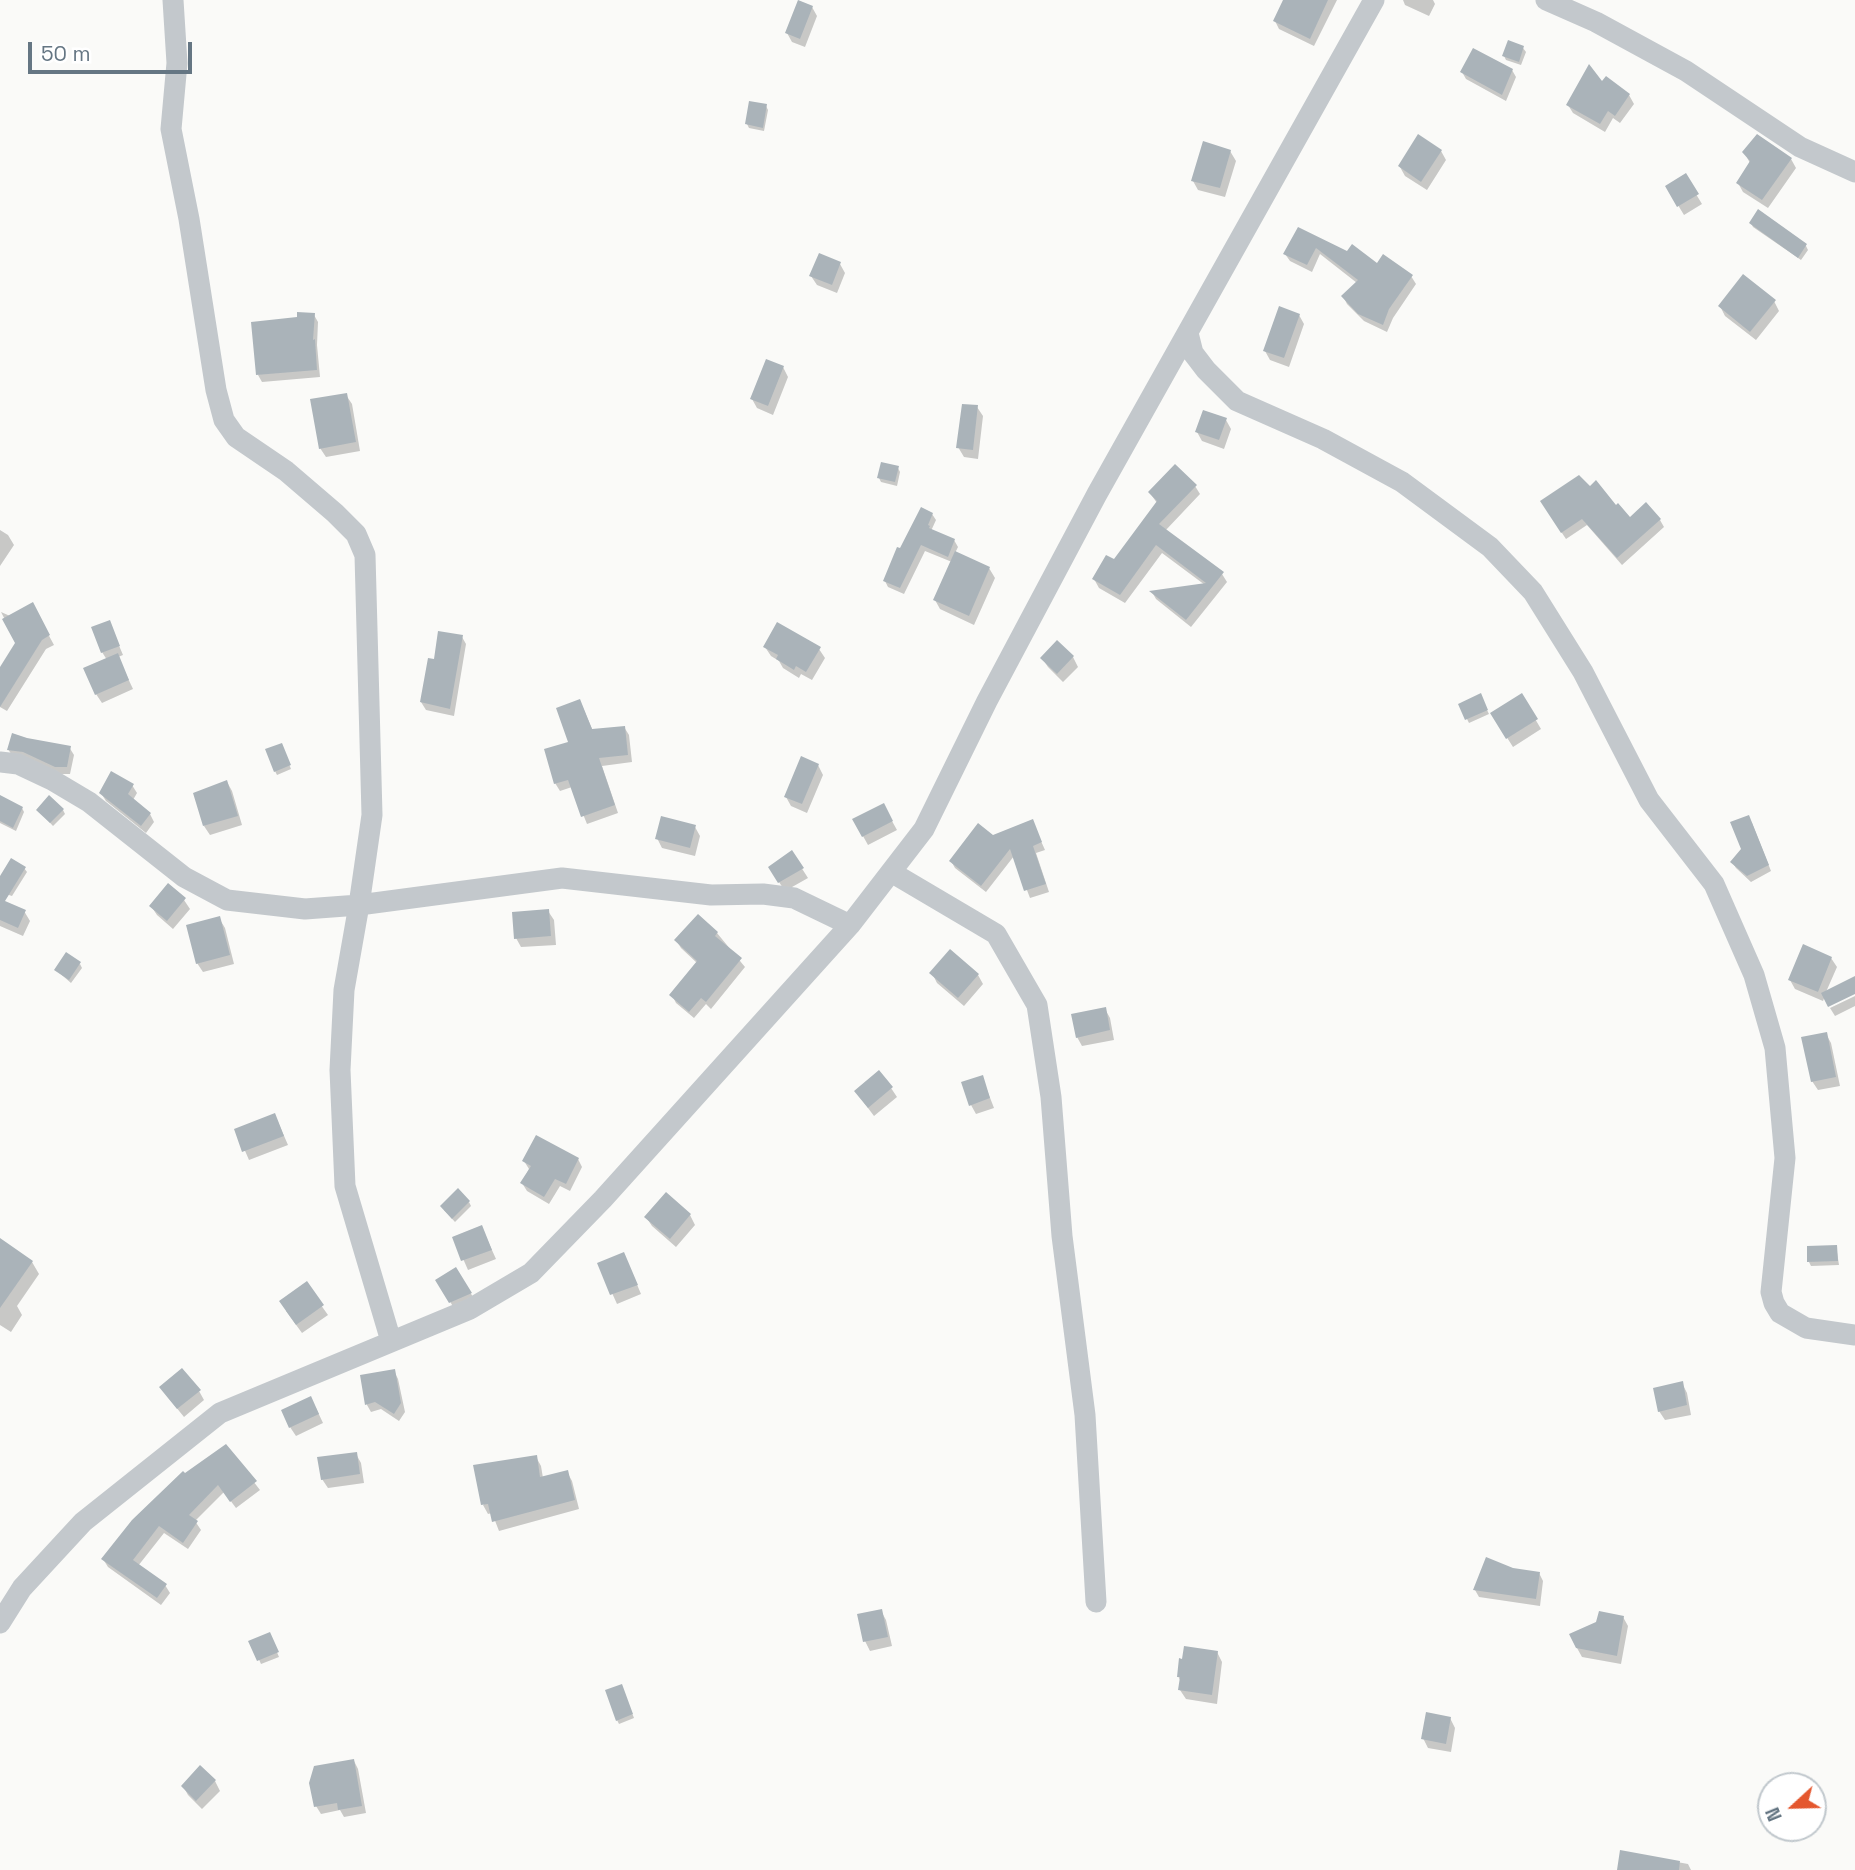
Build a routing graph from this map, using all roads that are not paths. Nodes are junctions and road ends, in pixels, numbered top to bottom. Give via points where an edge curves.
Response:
1 (173, 0) edge
2 (1374, 0) edge
3 (1546, 0) edge
4 (1855, 172) edge
5 (1188, 333) junction
6 (0, 762) edge
7 (891, 872) junction
8 (359, 905) junction
9 (850, 925) junction
10 (1855, 1335) edge
11 (391, 1341) junction
12 (1096, 1602) dead end
13 (0, 1623) edge

1 - 8 street via 177,63 171,130 224,420 236,437 335,513 356,534 365,555 372,815
2 - 5 street
3 - 4 street via 1686,71 1800,147
5 - 7 street via 1084,518 924,829
5 - 10 street via 1194,353 1237,401 1323,439 1402,482 1490,547 1533,592 1583,672 1649,800 1714,884 1754,975 1775,1048 1785,1158 1771,1292 1774,1303 1780,1313 1806,1328
6 - 8 street via 18,764 89,802 184,877 227,900 304,909
7 - 9 street
7 - 12 street via 996,934 1038,1006 1085,1415
8 - 9 street via 562,878 711,895 794,898
8 - 11 street via 344,990 340,1070 345,1186
9 - 11 street via 531,1273 470,1309
11 - 13 street via 220,1413 83,1522 22,1588

